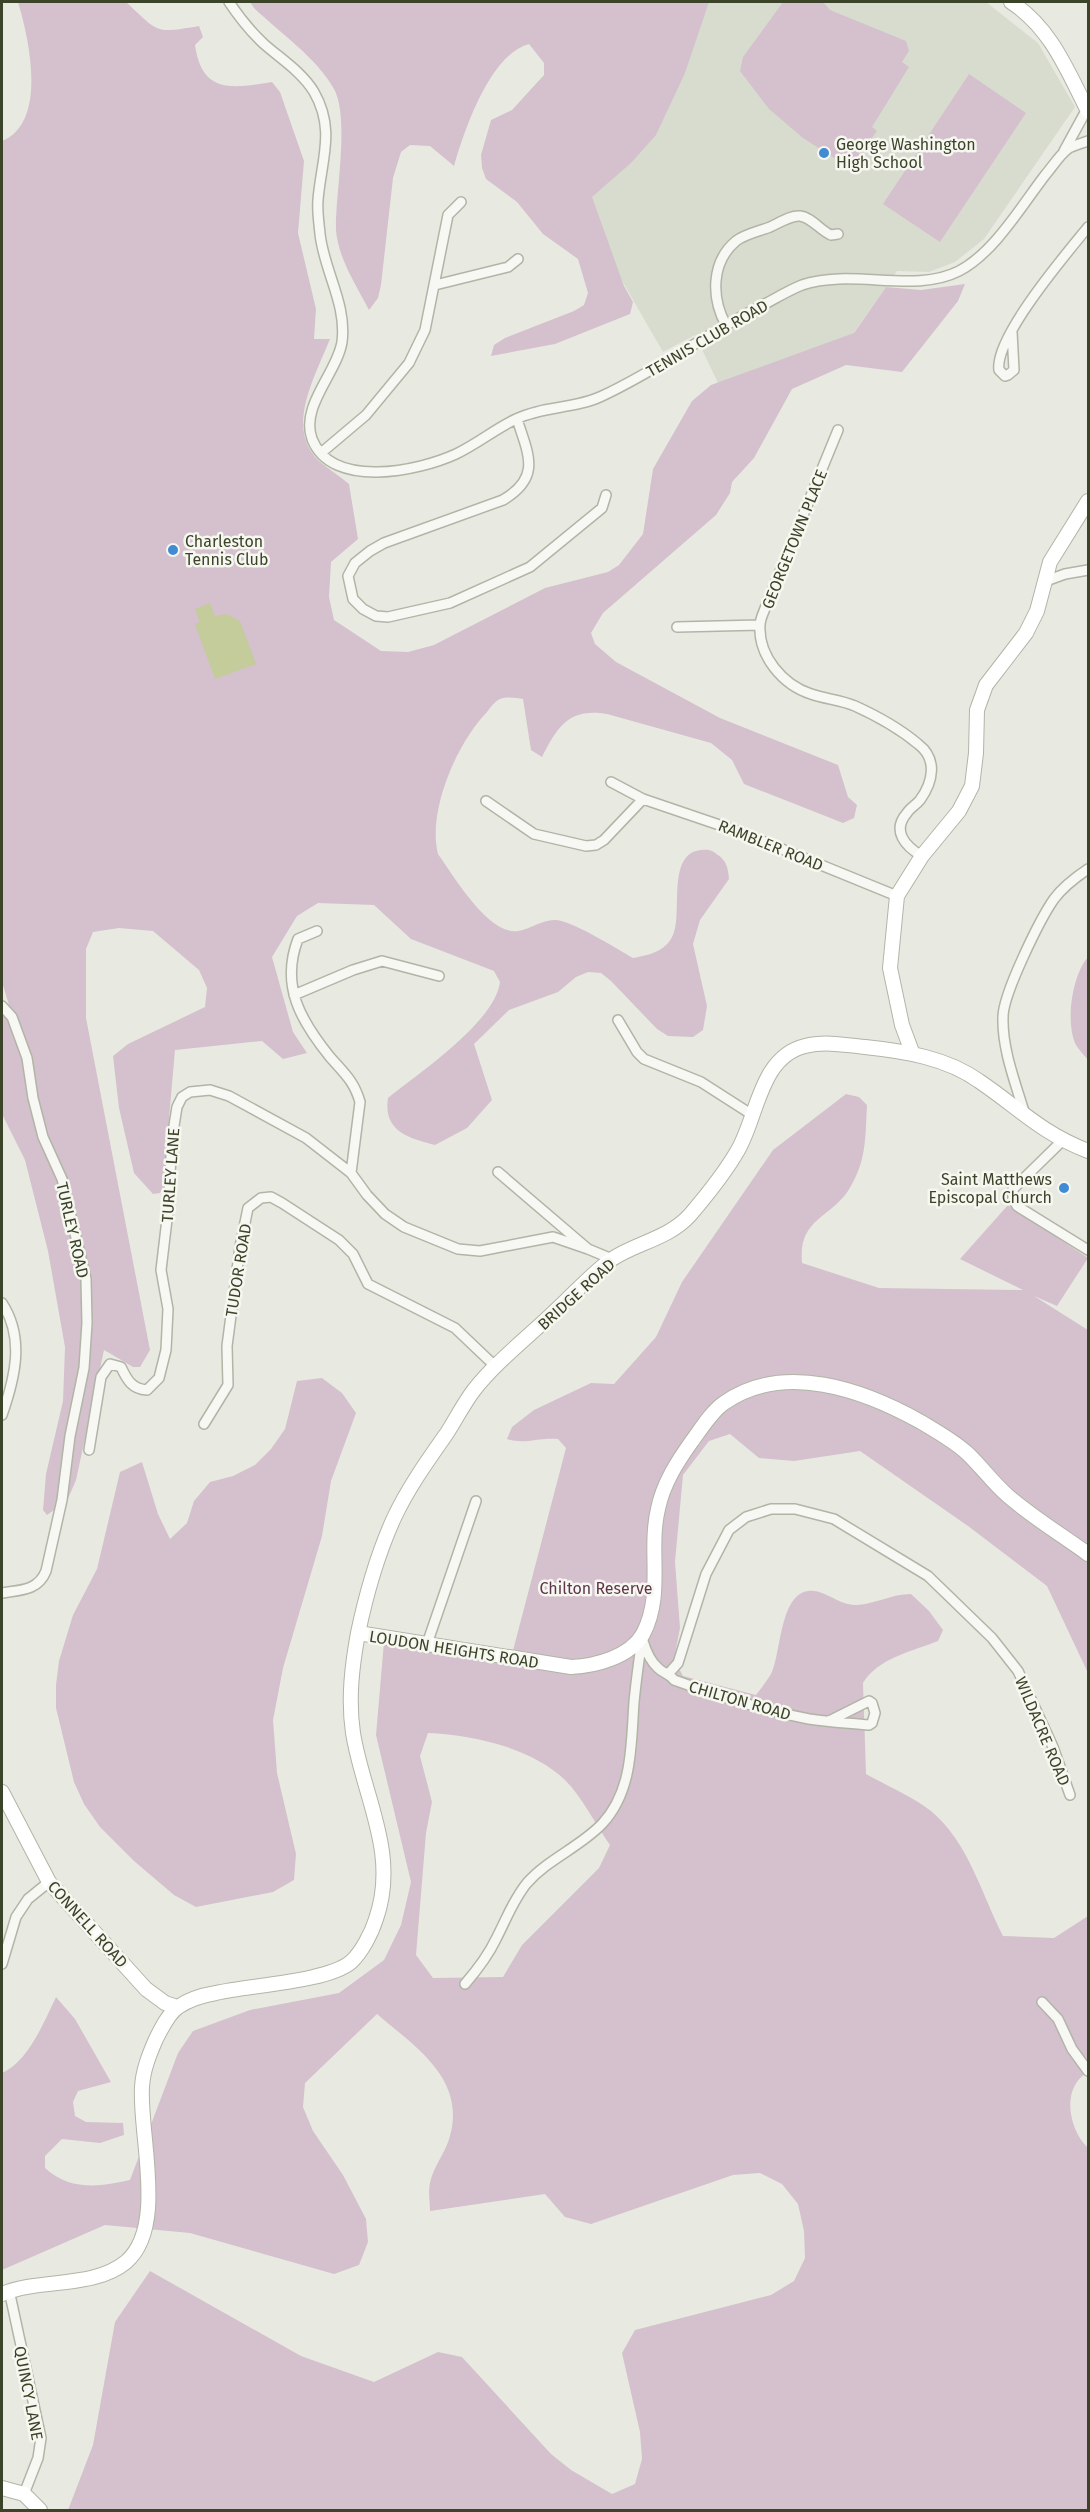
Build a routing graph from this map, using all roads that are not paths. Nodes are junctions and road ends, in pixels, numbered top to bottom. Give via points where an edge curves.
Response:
1 (229, 2) edge
2 (1011, 2) edge
3 (1088, 110) edge
4 (1089, 141) edge
5 (1061, 156) junction
6 (461, 202) dead end
7 (1089, 227) edge
8 (838, 234) dead end
9 (518, 259) dead end
10 (435, 285) junction
11 (726, 325) junction
12 (1012, 332) dead end
13 (517, 418) junction
14 (838, 430) dead end
15 (321, 453) junction
16 (606, 495) dead end
17 (1089, 501) edge
18 (1089, 570) edge
19 (1043, 582) junction
20 (760, 625) junction
21 (677, 627) dead end
22 (611, 782) dead end
23 (643, 799) junction
24 (486, 801) dead end
25 (922, 856) junction
26 (1089, 869) edge
27 (897, 896) junction
28 (317, 931) dead end
29 (439, 975) dead end
30 (294, 995) junction
31 (2, 1006) edge
32 (618, 1020) dead end
33 (912, 1052) junction
34 (754, 1116) junction
35 (1025, 1117) junction
36 (1062, 1141) junction
37 (1089, 1151) edge
38 (498, 1172) dead end
39 (351, 1173) junction
40 (588, 1249) junction
41 (1089, 1250) edge
42 (612, 1259) junction
43 (2, 1303) edge
44 (496, 1367) junction
45 (2, 1415) edge
46 (204, 1424) dead end
47 (89, 1450) dead end
48 (476, 1501) dead end
49 (1089, 1554) edge
50 (2, 1593) edge
51 (358, 1633) junction
52 (642, 1636) junction
53 (427, 1644) junction
54 (669, 1673) junction
55 (829, 1721) junction
56 (2, 1792) edge
57 (1070, 1795) dead end
58 (49, 1882) junction
59 (2, 1964) edge
60 (465, 1984) dead end
61 (1042, 2002) dead end
62 (177, 2007) junction
63 (1089, 2071) edge
64 (5, 2292) edge
65 (2, 2488) edge
66 (24, 2494) junction
67 (40, 2511) edge

1 - 15 street via 248,27 313,90 322,110 327,136 318,201 321,239 339,297 342,339 336,364 314,404 310,426
2 - 3 main road via 1044,30
3 - 5 street, TENNIS CLUB ROAD
4 - 5 street, TENNIS CLUB ROAD
5 - 11 street, TENNIS CLUB ROAD via 990,246 956,272 917,280 832,278 800,286
6 - 10 street via 448,215
7 - 12 street via 1029,302
8 - 11 street via 831,235 798,216 738,240 724,257 716,278 715,295
9 - 10 street via 508,267
10 - 15 street via 425,330 408,363 366,415
11 - 13 street, TENNIS CLUB ROAD via 598,398
13 - 15 street, TENNIS CLUB ROAD via 456,454 426,466 351,470
13 - 16 street via 530,462 529,475 503,500 384,543 355,563 348,576 349,589 363,609 388,617 450,603 530,567 602,508
14 - 20 street, GEORGETOWN PLACE
17 - 19 main road via 1050,562
18 - 19 street
19 - 25 main road via 1037,611 1026,633 986,685 977,710 972,786 959,812
20 - 21 street
20 - 25 street, GEORGETOWN PLACE via 773,668 787,683 808,694 853,705 887,722 920,745 932,761 931,779 900,827 909,848
22 - 23 street, RAMBLER ROAD
23 - 24 street via 604,840 586,846 534,834
23 - 27 street, RAMBLER ROAD via 740,832
25 - 27 main road
26 - 35 street via 1054,898 1010,989 1003,1015 1005,1043
27 - 33 main road via 890,968
28 - 30 street via 298,939 293,953
29 - 30 street via 382,962
30 - 39 street via 316,1037 357,1091 360,1102
31 - 50 street, TURLEY ROAD via 12,1017 27,1058 43,1137 62,1179 86,1279 87,1323 84,1368 62,1500 42,1581 20,1591
32 - 34 street via 644,1059 701,1082
33 - 34 main road, BRIDGE ROAD via 832,1044 792,1050 774,1064
33 - 35 main road, BRIDGE ROAD via 975,1077
34 - 42 main road, BRIDGE ROAD via 738,1150 686,1219 672,1232
35 - 36 main road, BRIDGE ROAD
36 - 37 main road, BRIDGE ROAD
36 - 41 street via 1013,1189 1013,1198 1017,1206
38 - 40 street
39 - 40 street, TURLEY LANE via 385,1214 404,1227 458,1249 480,1251 553,1237
39 - 47 street, TURLEY LANE via 306,1138 229,1096 210,1090 182,1097 173,1123 161,1270 168,1309 166,1350 159,1378 147,1390 137,1389 126,1379 121,1367 110,1364 101,1377
40 - 42 street
42 - 44 main road, BRIDGE ROAD
43 - 45 street via 16,1342 11,1388
44 - 46 street, TUDOR ROAD via 455,1328 368,1284 353,1254 339,1240 271,1197 261,1198 248,1208 240,1247 227,1346 228,1385
44 - 51 main road, BRIDGE ROAD via 473,1391 396,1514
48 - 53 street
49 - 52 main road via 1007,1495 964,1451 922,1422 840,1387 795,1382 757,1387 723,1403 680,1458 664,1488 654,1529 656,1590
51 - 53 main road, LOUDON HEIGHTS ROAD
51 - 62 main road, LOUDON HEIGHTS ROAD via 351,1712 384,1860 376,1920 357,1956 330,1974 207,1995
52 - 53 main road, LOUDON HEIGHTS ROAD via 620,1654 584,1667
52 - 54 street, CHILTON ROAD via 647,1654 659,1670
52 - 60 street via 631,1754 615,1808 589,1836 526,1884 496,1941
54 - 55 street, CHILTON ROAD via 674,1680 759,1708
54 - 57 street, WILDACRE ROAD via 678,1663 706,1574 729,1530 746,1518 771,1509 819,1515 852,1528 928,1576 992,1638 1018,1671
55 - 55 street, CHILTON ROAD via 869,1701 873,1703 875,1713 869,1725
56 - 58 main road, CONNELL ROAD
58 - 59 street via 28,1899 16,1917
58 - 62 main road, CONNELL ROAD via 146,1989
61 - 63 street via 1058,2019 1072,2049
62 - 64 main road via 160,2030 146,2061 142,2084 148,2211 137,2251 129,2260 90,2278 28,2285
64 - 66 street, QUINCY LANE via 41,2438
65 - 66 main road
66 - 67 main road

